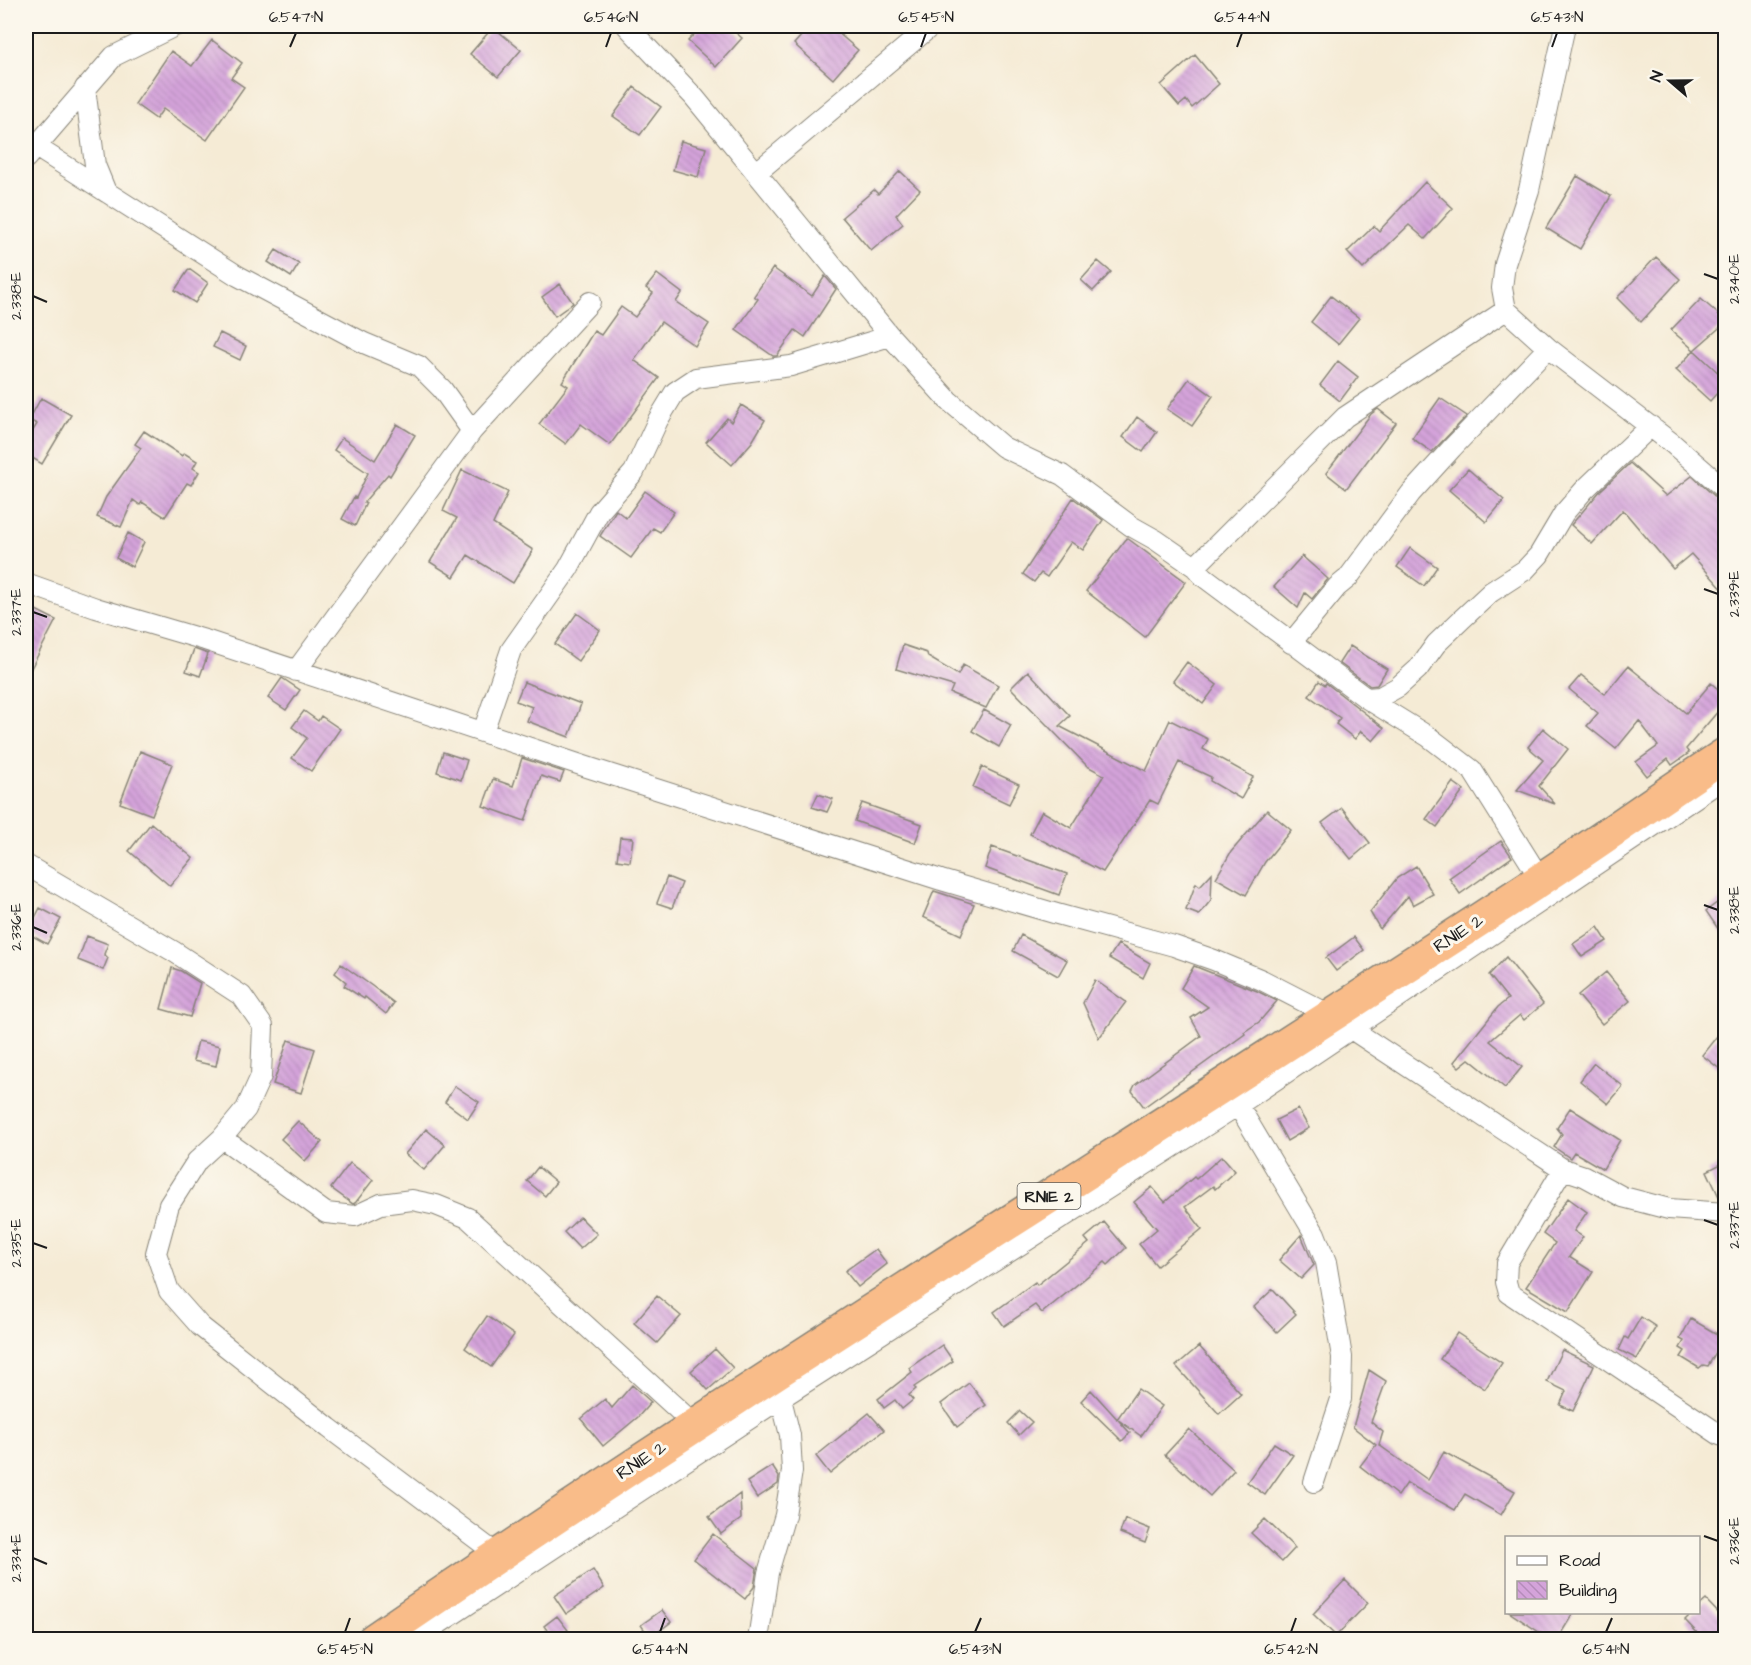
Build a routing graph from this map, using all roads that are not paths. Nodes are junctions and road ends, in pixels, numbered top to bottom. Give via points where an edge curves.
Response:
1 (175, 26) edge
2 (627, 26) edge
3 (931, 26) edge
4 (1564, 26) edge
5 (85, 88) junction
6 (31, 153) edge
7 (756, 173) junction
8 (106, 192) junction
9 (590, 302) dead end
10 (1506, 310) junction
11 (891, 336) junction
12 (1548, 348) junction
13 (1651, 426) junction
14 (472, 431) junction
15 (1725, 490) edge
16 (1195, 567) junction
17 (26, 583) edge
18 (1291, 643) junction
19 (296, 670) junction
20 (1366, 698) junction
21 (483, 732) junction
22 (1725, 754) edge
23 (1725, 777) edge
24 (26, 865) edge
25 (1541, 880) junction
26 (1340, 1022) junction
27 (1231, 1094) junction
28 (222, 1138) junction
29 (1563, 1169) junction
30 (1725, 1214) edge
31 (778, 1385) junction
32 (695, 1425) junction
33 (1725, 1437) edge
34 (1314, 1482) dead end
35 (498, 1555) junction
36 (374, 1640) edge
37 (414, 1640) edge
38 (758, 1640) edge

1 - 5 street via 114,56
2 - 7 street via 694,97
3 - 7 street
4 - 10 street via 1528,190 1505,264 1502,288
5 - 6 street
5 - 8 street via 95,165
6 - 8 street
7 - 11 street
8 - 14 street via 238,276 419,366 442,389
9 - 14 street
10 - 12 street
10 - 16 street via 1345,417
11 - 16 street via 948,400 1003,447 1062,475
11 - 21 street via 791,366 696,378 675,392 634,472 599,513 568,569 511,650
12 - 13 street
12 - 18 street via 1411,494 1348,578
13 - 15 street
13 - 20 street via 1564,513 1539,555 1525,570 1491,592 1398,687 1380,697
14 - 19 street
16 - 18 street
17 - 19 street
18 - 20 street
19 - 21 street
20 - 25 street via 1429,737 1472,770
21 - 26 street via 941,880 1174,946 1262,980
22 - 25 highway, RNIE 2 / RNIE 2
23 - 26 street
24 - 28 street via 242,996 263,1026 261,1076 246,1109
25 - 26 highway, RNIE 2 / RNIE 2
26 - 27 highway, RNIE 2 / RNIE 2
26 - 29 street
27 - 31 highway, RNIE 2 / RNIE 2
27 - 34 street via 1315,1234 1326,1262 1342,1357 1341,1399
28 - 32 street via 326,1213 355,1216 381,1204 412,1200 468,1218
28 - 35 street via 197,1161 169,1205 156,1253 169,1291 200,1326
29 - 30 street via 1623,1197 1669,1209
29 - 33 street via 1507,1263 1509,1293
31 - 32 highway, RNIE 2 / RNIE 2
31 - 37 street
31 - 38 street via 790,1435 792,1471 785,1515 768,1573
32 - 35 highway, RNIE 2 / RNIE 2
35 - 36 highway, RNIE 2 / RNIE 2

